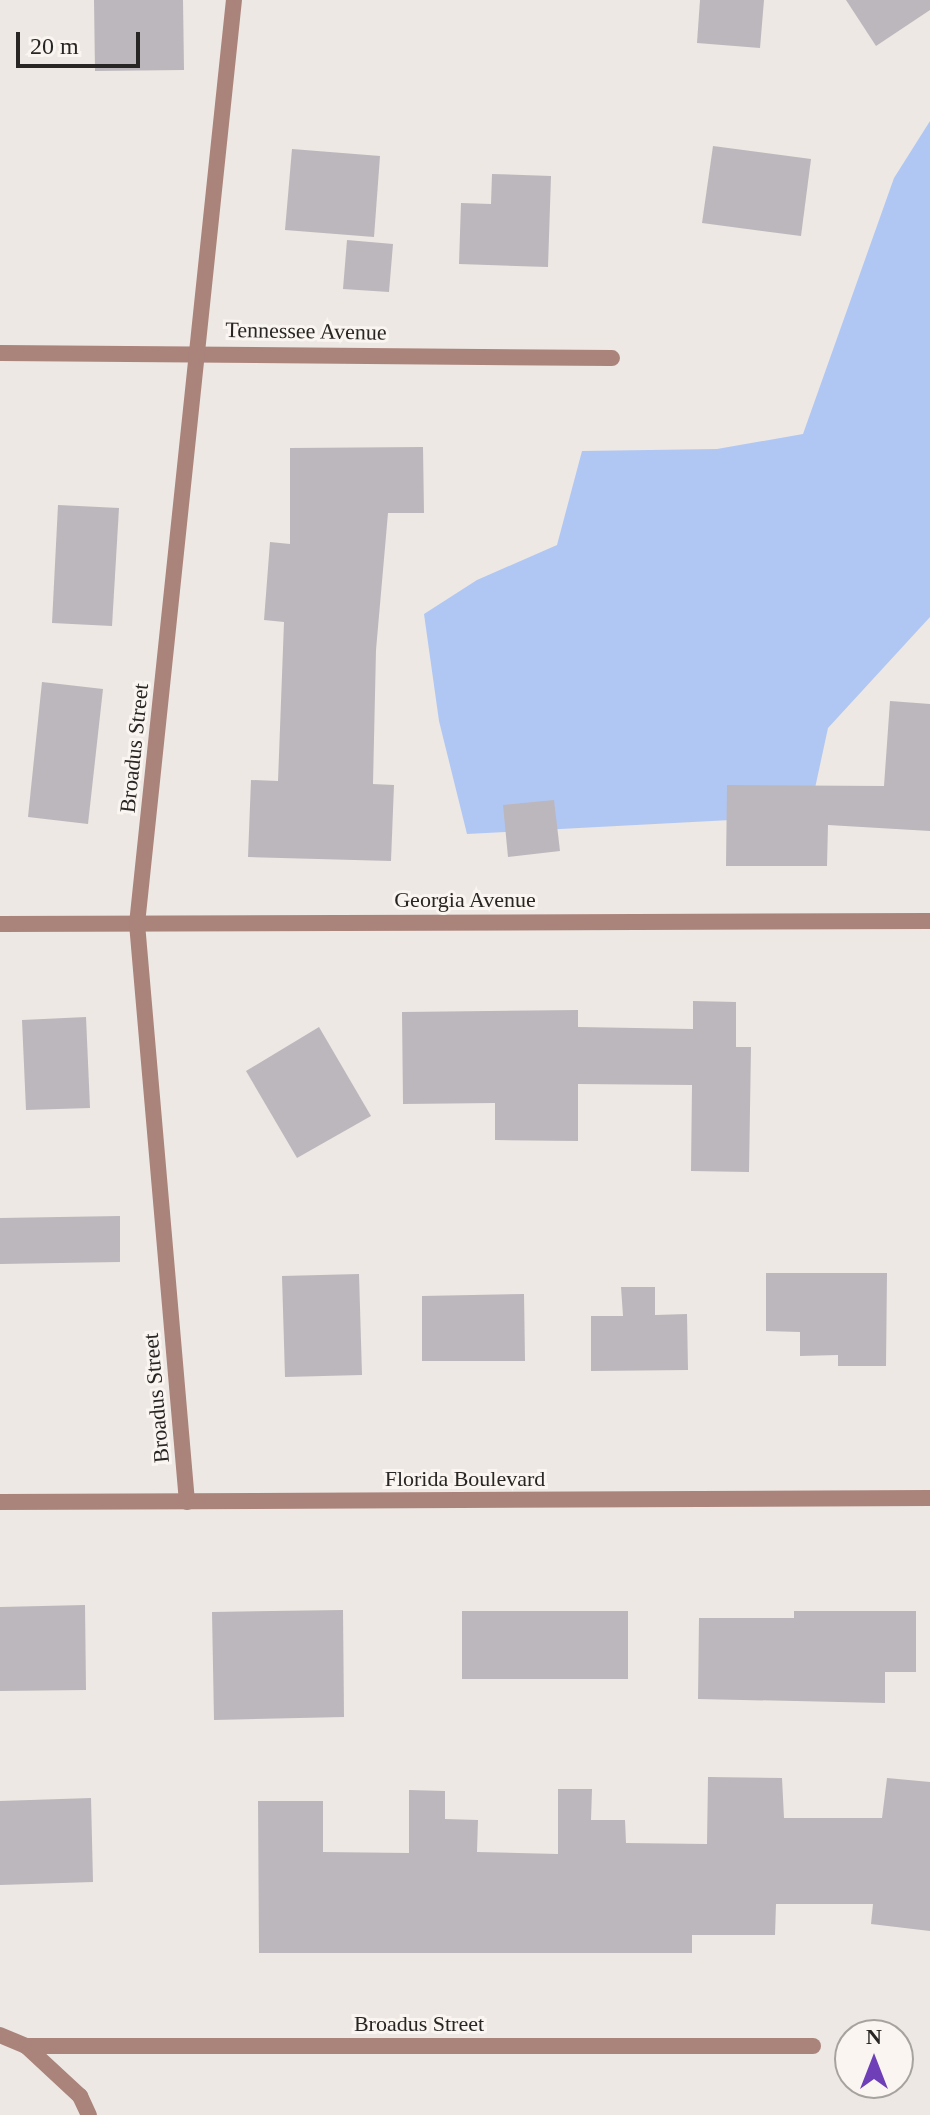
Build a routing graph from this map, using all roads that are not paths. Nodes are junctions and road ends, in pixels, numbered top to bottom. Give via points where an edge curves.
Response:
1 (234, 0) edge
2 (198, 351) junction
3 (0, 353) edge
4 (612, 358) dead end
5 (930, 921) edge
6 (0, 924) edge
7 (137, 924) junction
8 (930, 1498) edge
9 (0, 1502) edge
10 (187, 1502) junction
11 (0, 2035) edge
12 (26, 2046) junction
13 (813, 2046) dead end
14 (89, 2115) edge

1 - 2 street, Broadus Street
2 - 3 street, Tennessee Avenue
2 - 4 street, Tennessee Avenue
2 - 7 street, Broadus Street
5 - 7 street, Georgia Avenue
6 - 7 street, Georgia Avenue
7 - 10 street, Broadus Street
8 - 10 street, Florida Boulevard
9 - 10 street, Florida Boulevard
11 - 12 street
12 - 13 street, Broadus Street
12 - 14 street via 80,2096

